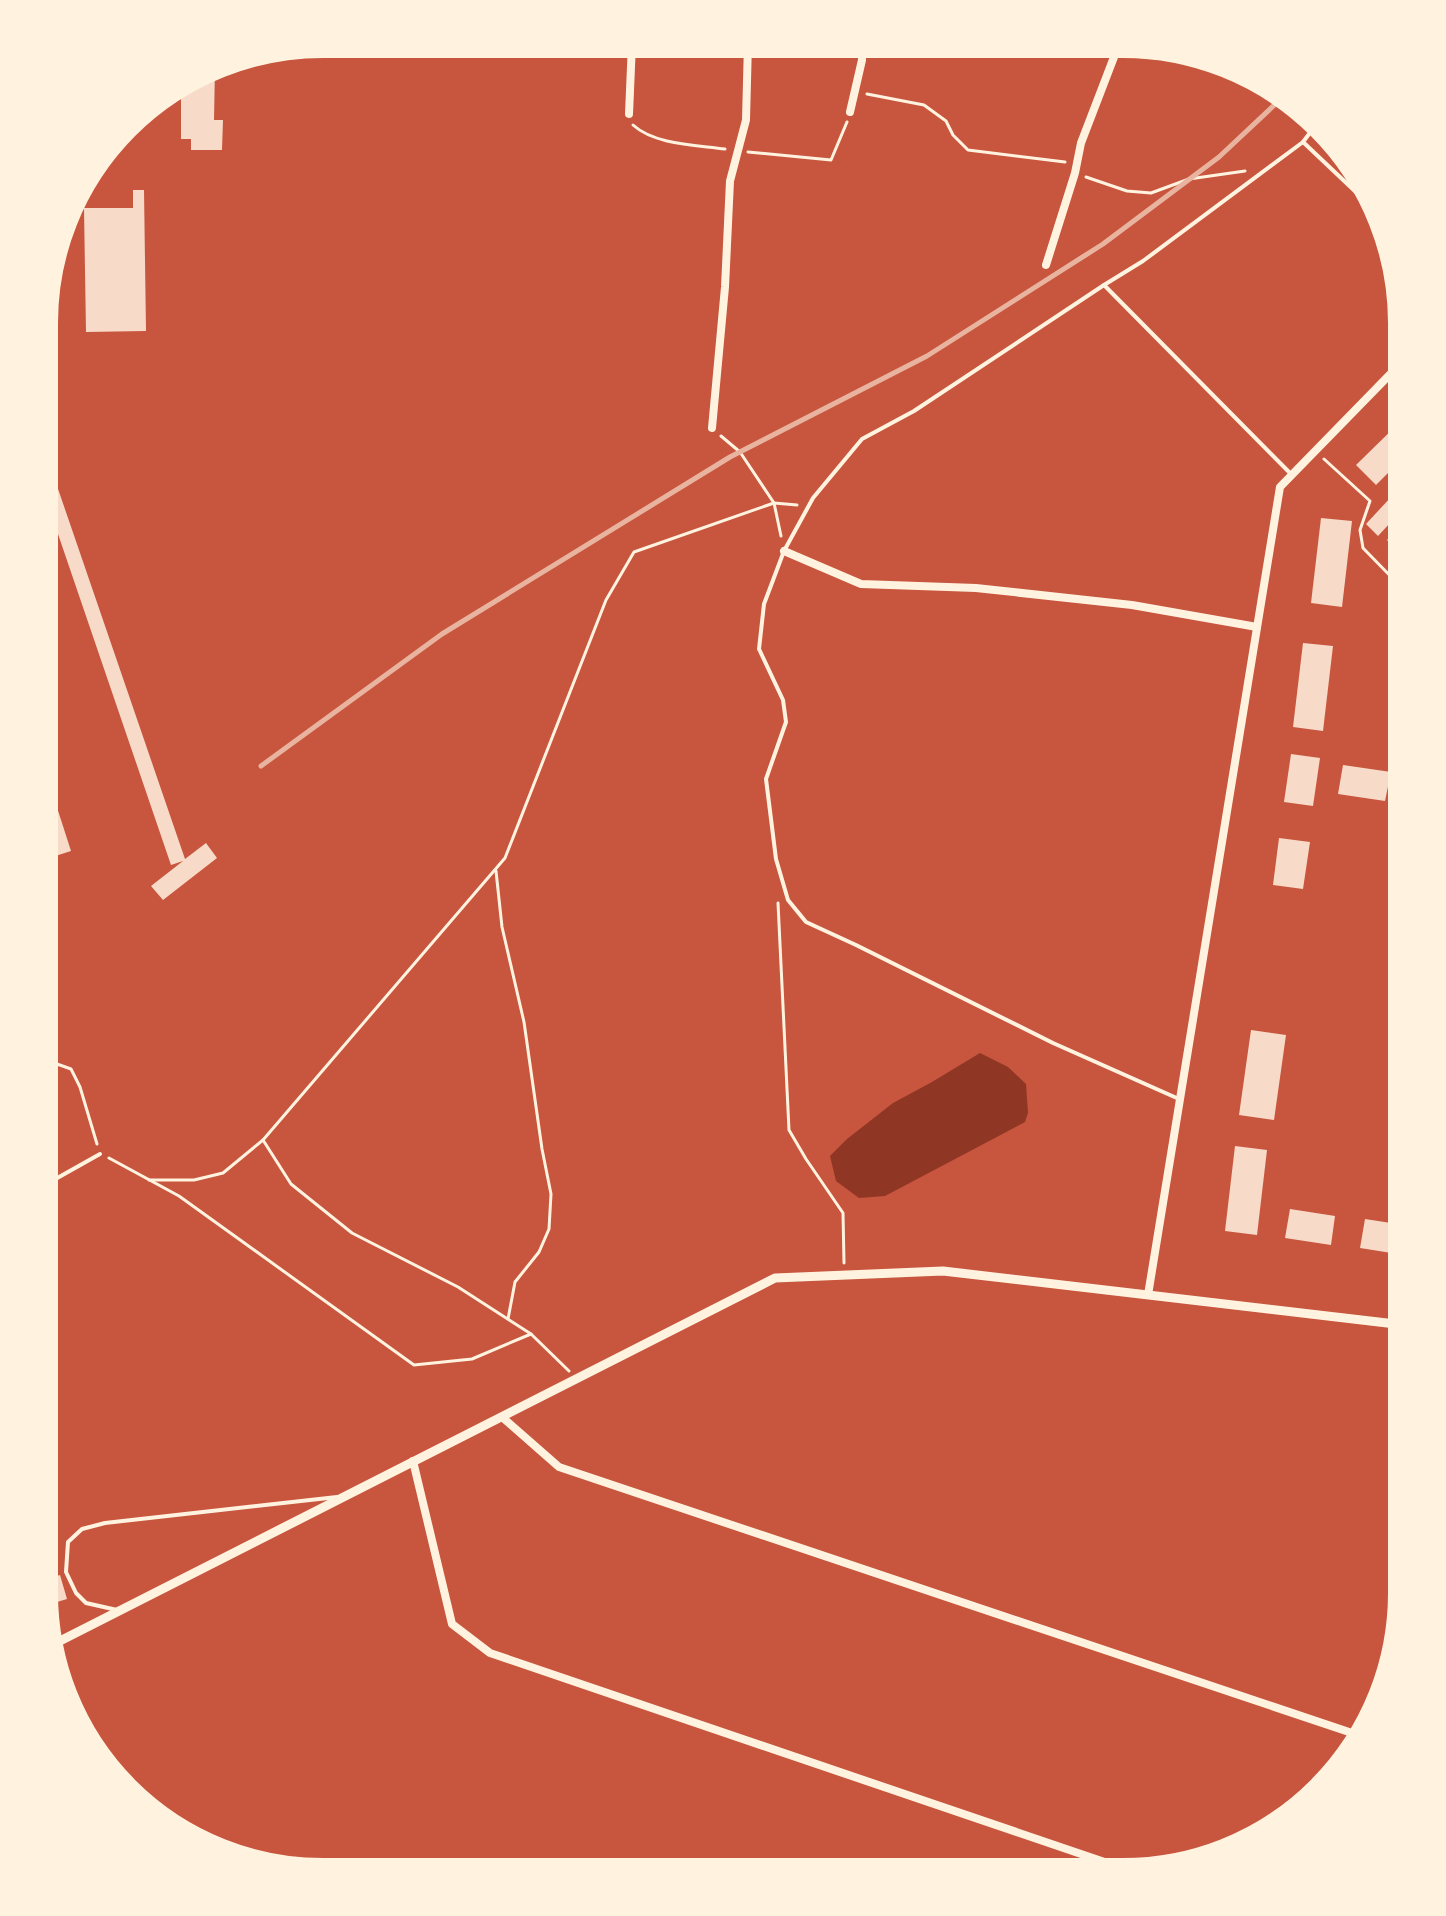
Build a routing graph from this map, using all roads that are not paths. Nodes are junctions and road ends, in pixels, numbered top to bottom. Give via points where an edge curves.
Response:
1 (748, 56) edge
2 (862, 56) edge
3 (1114, 56) edge
4 (631, 57) edge
5 (850, 112) road end
6 (629, 114) road end
7 (1310, 132) edge
8 (1303, 142) junction
9 (1355, 191) edge
10 (1046, 265) dead end
11 (1104, 285) junction
12 (1390, 374) edge
13 (712, 428) road end
14 (1292, 475) junction
15 (784, 551) junction
16 (1257, 627) junction
17 (1180, 1100) junction
18 (100, 1154) road end
19 (56, 1179) edge
20 (1148, 1295) junction
21 (1389, 1323) edge
22 (502, 1417) junction
23 (413, 1461) junction
24 (344, 1496) junction
25 (118, 1610) junction
26 (60, 1641) edge
27 (1350, 1732) edge
28 (1099, 1860) edge

1 - 13 street via 746,120 730,181
2 - 5 street
3 - 10 street via 1081,143
4 - 6 street
7 - 8 lane
8 - 9 lane
8 - 11 lane
11 - 14 lane
11 - 15 lane via 914,411 862,439 813,498
12 - 14 street
14 - 16 street via 1280,487
15 - 16 street via 861,584 992,589 1132,605
15 - 17 lane via 764,604 759,649 783,700 786,722 766,779 776,859 788,900 806,922
16 - 17 street
17 - 20 street
18 - 19 lane
20 - 21 street
20 - 22 street via 943,1271 775,1278
22 - 23 street
22 - 27 street via 559,1467
23 - 24 street
23 - 28 street via 452,1624 490,1653
24 - 25 street
24 - 25 lane via 82,1529 68,1542 66,1572 86,1603
25 - 26 street

